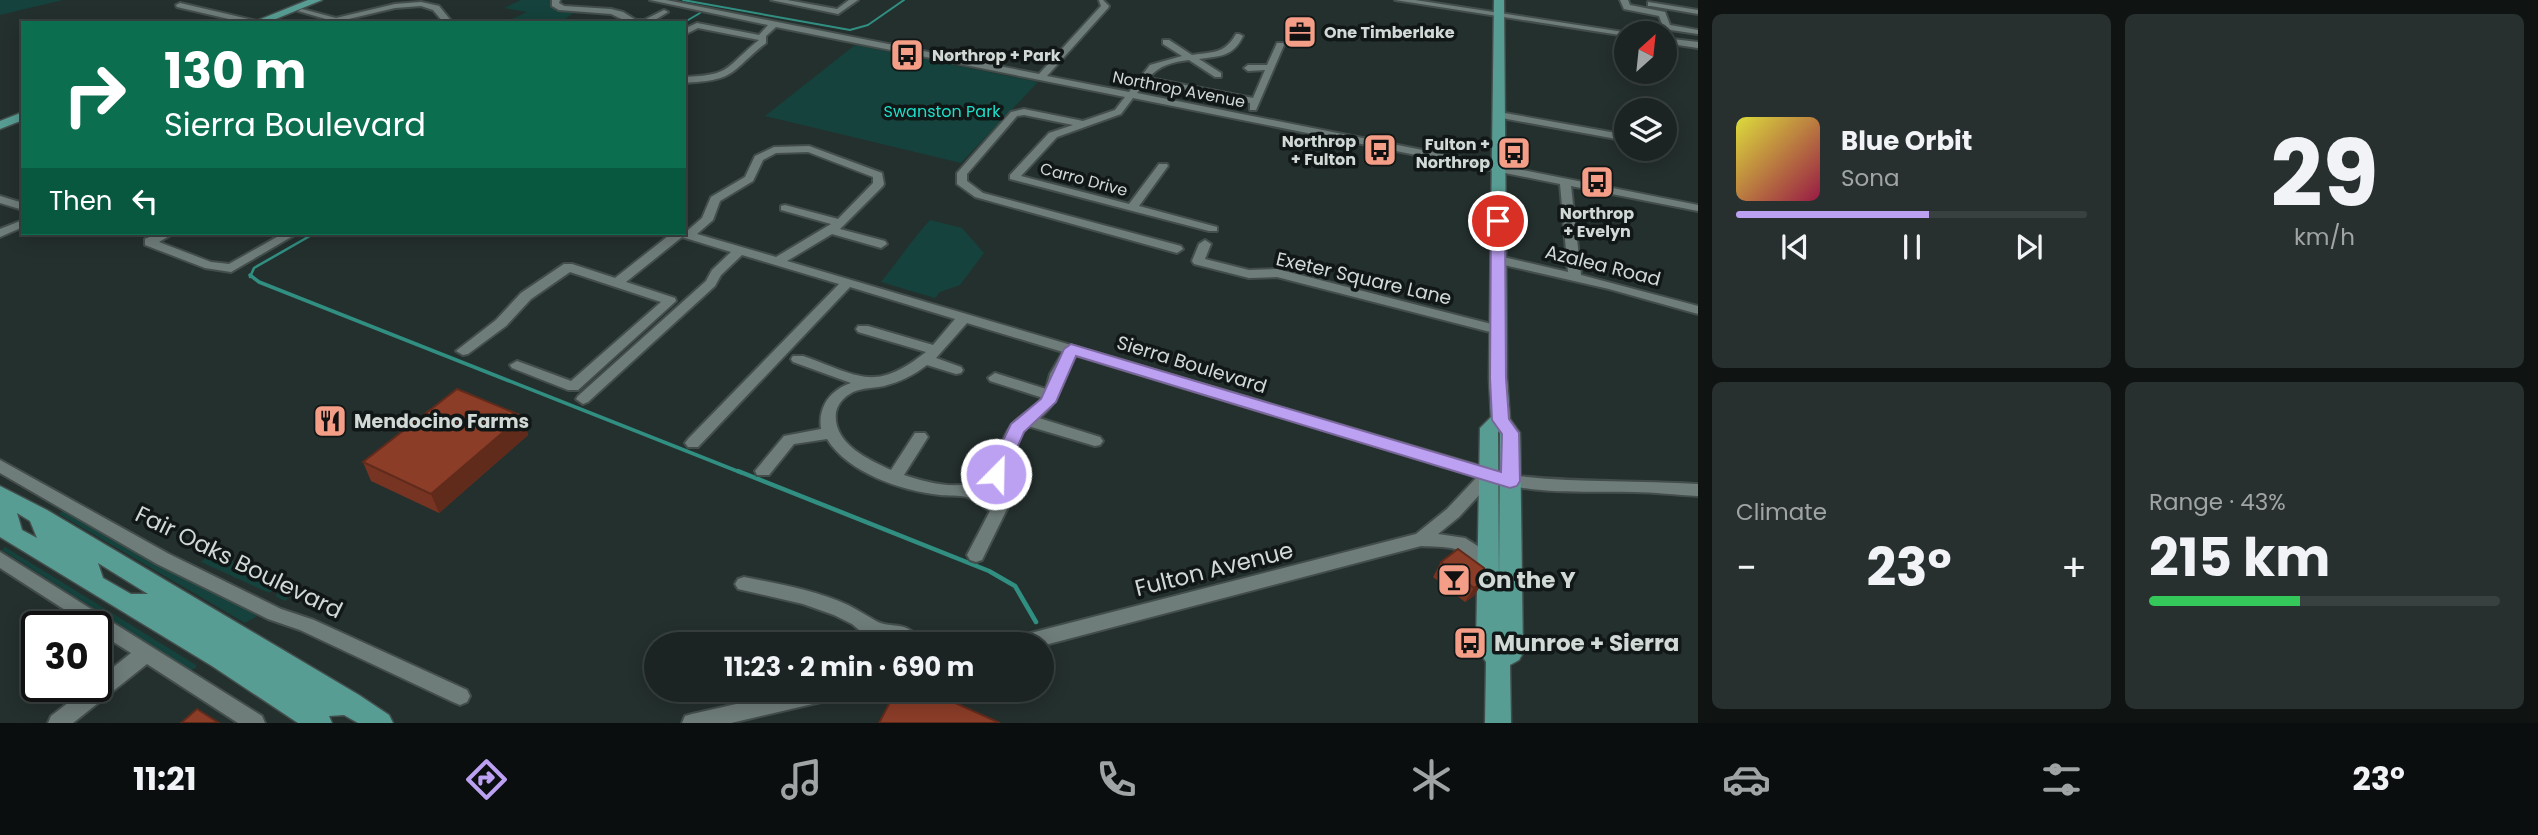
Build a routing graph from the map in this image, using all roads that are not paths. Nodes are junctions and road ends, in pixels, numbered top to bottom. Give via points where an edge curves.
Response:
1 (319, 0) edge
2 (330, 0) edge
3 (565, 0) edge
4 (654, 0) edge
5 (775, 0) edge
6 (854, 0) edge
7 (1399, 0) edge
8 (1499, 0) edge
9 (1626, 0) edge
10 (555, 1) edge
11 (1102, 2) edge
12 (180, 5) dead end
13 (608, 5) dead end
14 (303, 11) junction
15 (595, 12) junction
16 (664, 12) dead end
17 (1698, 12) edge
18 (1499, 15) junction
19 (248, 21) edge
20 (261, 21) edge
21 (276, 21) edge
22 (447, 21) edge
23 (632, 21) edge
24 (647, 21) edge
25 (772, 31) junction
26 (686, 32) edge
27 (1614, 32) edge
28 (1698, 32) edge
29 (1239, 36) dead end
30 (1166, 42) dead end
31 (1677, 42) edge
32 (1280, 45) dead end
33 (1698, 45) edge
34 (1194, 58) junction
35 (1271, 67) junction
36 (1248, 68) dead end
37 (1218, 75) dead end
38 (1041, 77) junction
39 (1143, 79) junction
40 (686, 80) edge
41 (1131, 95) junction
42 (1256, 101) junction
43 (21, 111) edge
44 (1499, 115) junction
45 (21, 117) edge
46 (0, 118) edge
47 (1248, 118) junction
48 (1085, 124) junction
49 (0, 125) edge
50 (1614, 132) edge
51 (1163, 166) dead end
52 (1497, 168) junction
53 (1565, 181) junction
54 (0, 199) edge
55 (21, 206) edge
56 (1072, 206) junction
57 (785, 208) dead end
58 (1132, 208) junction
59 (1698, 208) edge
60 (21, 224) edge
61 (834, 227) junction
62 (1213, 229) dead end
63 (686, 231) edge
64 (0, 233) edge
65 (686, 234) edge
66 (164, 235) edge
67 (289, 235) edge
68 (680, 235) edge
69 (881, 244) dead end
70 (1205, 244) dead end
71 (1177, 249) dead end
72 (740, 250) junction
73 (1499, 260) junction
74 (778, 262) junction
75 (1575, 277) junction
76 (848, 282) junction
77 (617, 283) junction
78 (1698, 310) edge
79 (964, 317) junction
80 (863, 329) dead end
81 (1498, 330) junction
82 (1071, 349) junction
83 (463, 351) dead end
84 (929, 355) junction
85 (798, 359) dead end
86 (517, 365) dead end
87 (956, 370) dead end
88 (995, 378) dead end
89 (865, 383) junction
90 (1051, 395) junction
91 (583, 399) dead end
92 (1026, 419) junction
93 (1500, 420) junction
94 (829, 433) junction
95 (920, 437) dead end
96 (1095, 442) dead end
97 (693, 443) dead end
98 (0, 466) edge
99 (763, 471) dead end
100 (1488, 475) junction
101 (895, 476) junction
102 (1510, 481) junction
103 (1698, 490) edge
104 (970, 491) junction
105 (0, 493) edge
106 (0, 510) edge
107 (40, 516) junction
108 (6, 531) edge
109 (1421, 539) junction
110 (976, 555) dead end
111 (0, 559) edge
112 (1489, 562) junction
113 (92, 583) junction
114 (744, 584) dead end
115 (127, 604) junction
116 (878, 632) edge
117 (1054, 635) edge
118 (244, 639) junction
119 (146, 653) junction
120 (220, 659) junction
121 (1498, 660) junction
122 (460, 696) dead end
123 (782, 702) edge
124 (350, 703) junction
125 (58, 723) edge
126 (255, 723) edge
127 (319, 723) edge
128 (380, 723) edge
129 (692, 723) edge
130 (1498, 723) edge

1 - 14 main road via 299,9
1 - 20 main road
2 - 14 main road
3 - 10 street
4 - 25 street, Northrop Avenue via 709,7
5 - 6 street via 838,12
7 - 18 street
8 - 18 main road
9 - 17 street
9 - 28 street via 1627,7 1662,14 1667,27
10 - 15 street via 566,9
11 - 38 street via 1105,6
12 - 19 street
13 - 15 street
14 - 21 main road
14 - 22 street via 351,18 414,4 436,8
15 - 23 street
16 - 24 street
18 - 27 street
18 - 44 main road
25 - 26 street via 697,26
25 - 38 street, Northrop Avenue
25 - 40 street via 727,74
29 - 34 street, Carro Drive via 1231,49
30 - 34 street
31 - 33 street
32 - 35 street
34 - 37 street
34 - 39 street, Carro Drive via 1158,64
35 - 36 street
35 - 42 street
38 - 41 street, Northrop Avenue
39 - 41 street, Carro Drive
39 - 42 street
41 - 47 street, Northrop Avenue
41 - 48 street, Carro Drive via 1111,116
42 - 47 street
43 - 46 main road
44 - 50 street
44 - 52 main road
45 - 49 main road
47 - 52 street, Northrop Avenue
48 - 56 street, Carro Drive via 1047,139 1014,177
48 - 56 street via 1014,114 962,173 961,182 979,195
51 - 58 street
52 - 53 street, Northrop Avenue
52 - 73 main road
53 - 59 street, Northrop Avenue
53 - 75 street
54 - 55 street
56 - 58 street, Carro Drive
56 - 71 street
57 - 61 street
58 - 62 street, Carro Drive
60 - 64 street
61 - 63 street via 859,207 880,177 871,170 800,148 761,156 749,179 715,199 705,218
61 - 69 street
61 - 74 street via 802,242
65 - 72 street, Sierra Boulevard
66 - 67 street via 149,242 209,265 231,268
68 - 77 street
70 - 81 street, Exeter Square Lane via 1198,261 1249,274 1278,273
72 - 74 street, Sierra Boulevard
72 - 91 street via 711,283
73 - 75 street, Azalea Road
73 - 81 main road
74 - 76 street, Sierra Boulevard
75 - 78 street, Azalea Road
76 - 79 street, Sierra Boulevard
76 - 97 street
77 - 83 street via 568,267 526,296 501,323
77 - 86 street via 670,301 573,387
79 - 82 street, Sierra Boulevard
79 - 84 street
80 - 84 street
81 - 93 main road
82 - 90 street
82 - 100 street, Sierra Boulevard
84 - 87 street
84 - 89 street via 894,379
85 - 89 street
88 - 90 street
89 - 94 street via 848,387 836,398 827,414
90 - 92 street
92 - 96 street
92 - 104 street via 1011,439 996,474
93 - 100 main road via 1489,428
93 - 102 main road via 1510,433
94 - 99 street via 789,440
94 - 101 street via 844,451
95 - 101 street
98 - 122 street, Fair Oaks Boulevard via 163,559
100 - 102 street, Sierra Boulevard
100 - 109 street, Fulton Avenue
100 - 112 main road
101 - 104 street via 934,490
102 - 103 street, Sierra Boulevard via 1558,487
102 - 121 main road via 1511,653
104 - 110 street via 999,509
105 - 107 main road
106 - 108 main road via 10,519
107 - 113 main road via 39,530 83,560 92,571
107 - 118 main road
108 - 113 main road
109 - 112 street, Fulton Avenue via 1459,543
109 - 117 street, Fulton Avenue
111 - 119 street
112 - 121 main road via 1488,646
113 - 115 main road
114 - 116 street via 822,603
115 - 118 main road via 149,602 218,643
115 - 120 main road
118 - 124 main road
119 - 125 street
119 - 126 street
120 - 124 main road via 244,658 326,705
120 - 127 main road
121 - 130 main road
123 - 129 street
124 - 128 main road

